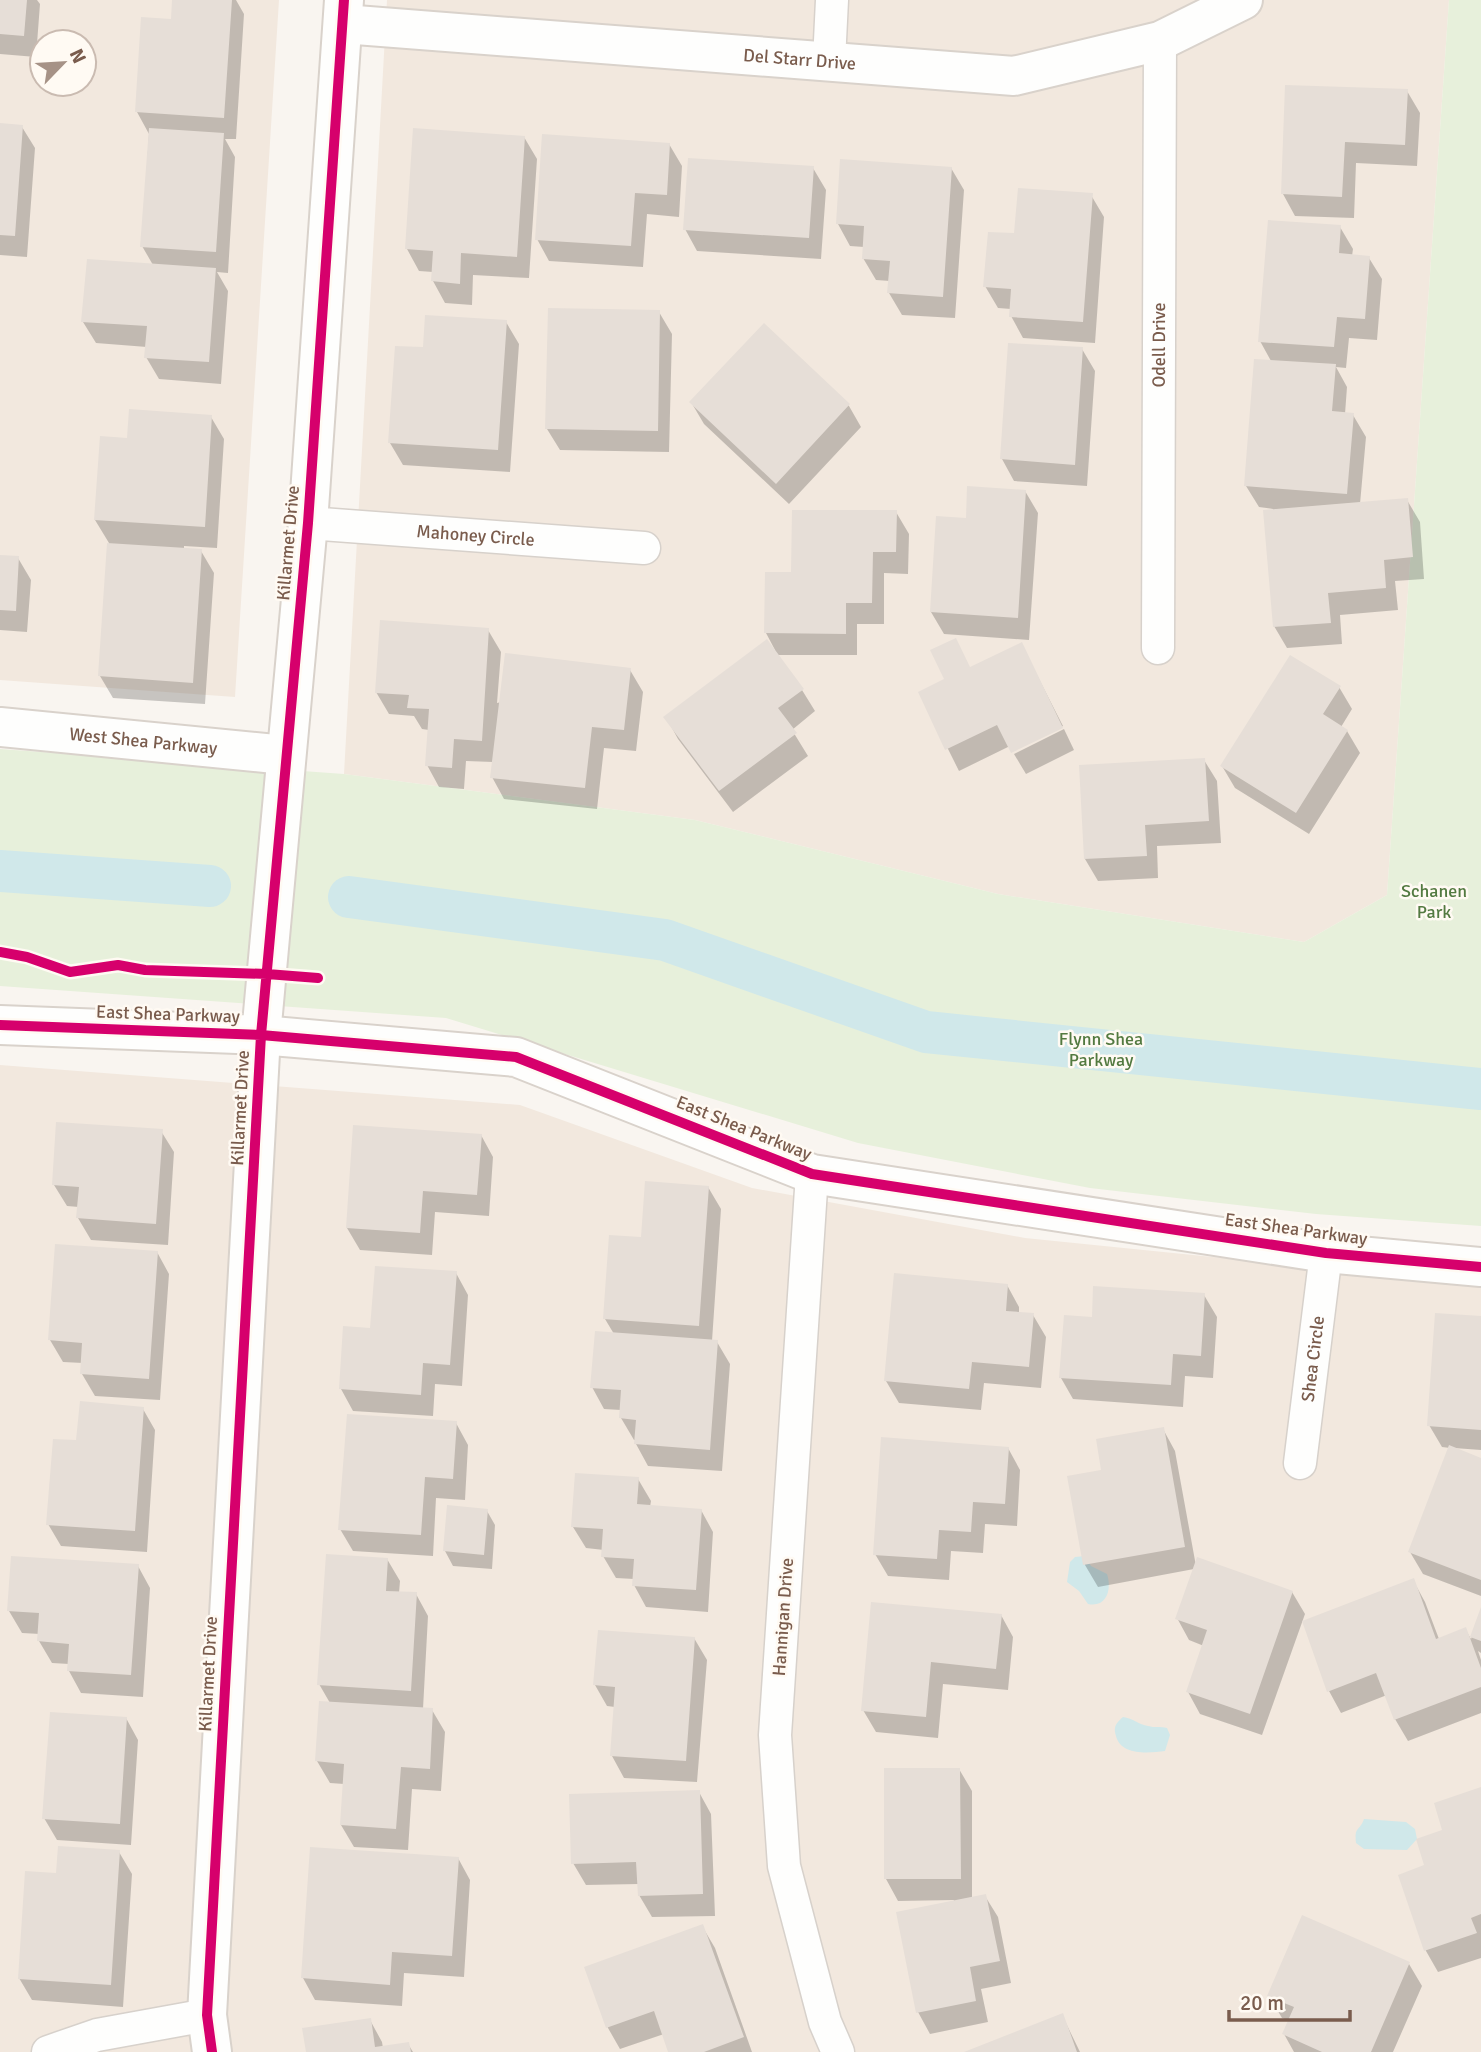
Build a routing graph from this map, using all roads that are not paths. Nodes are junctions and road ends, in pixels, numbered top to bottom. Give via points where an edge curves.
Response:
1 (832, 0) edge
2 (1243, 0) edge
3 (344, 12) edge
4 (1160, 41) junction
5 (829, 61) junction
6 (308, 523) junction
7 (644, 548) dead end
8 (1158, 648) dead end
9 (0, 727) edge
10 (285, 755) junction
11 (0, 1025) edge
12 (261, 1035) junction
13 (812, 1174) junction
14 (1326, 1253) junction
15 (1481, 1267) edge
16 (1300, 1463) dead end
17 (207, 2015) junction
18 (48, 2052) edge
19 (212, 2052) edge
20 (838, 2052) edge

1 - 5 street
2 - 4 street, Del Starr Drive
3 - 5 street, Del Starr Drive
3 - 6 street, Killarmet Drive
4 - 5 street, Del Starr Drive via 1014,76
4 - 8 street, Odell Drive
6 - 7 street, Mahoney Circle
6 - 10 street, Killarmet Drive
9 - 10 street, West Shea Parkway
10 - 12 street, Killarmet Drive
11 - 12 street, East Shea Parkway
12 - 13 street, East Shea Parkway via 516,1057
12 - 17 street, Killarmet Drive
13 - 14 street, East Shea Parkway
13 - 20 street, Hannigan Drive via 775,1735 784,1866 825,2022
14 - 15 street, East Shea Parkway
14 - 16 street, Shea Circle
17 - 18 street via 97,2035
17 - 19 street, Killarmet Drive

